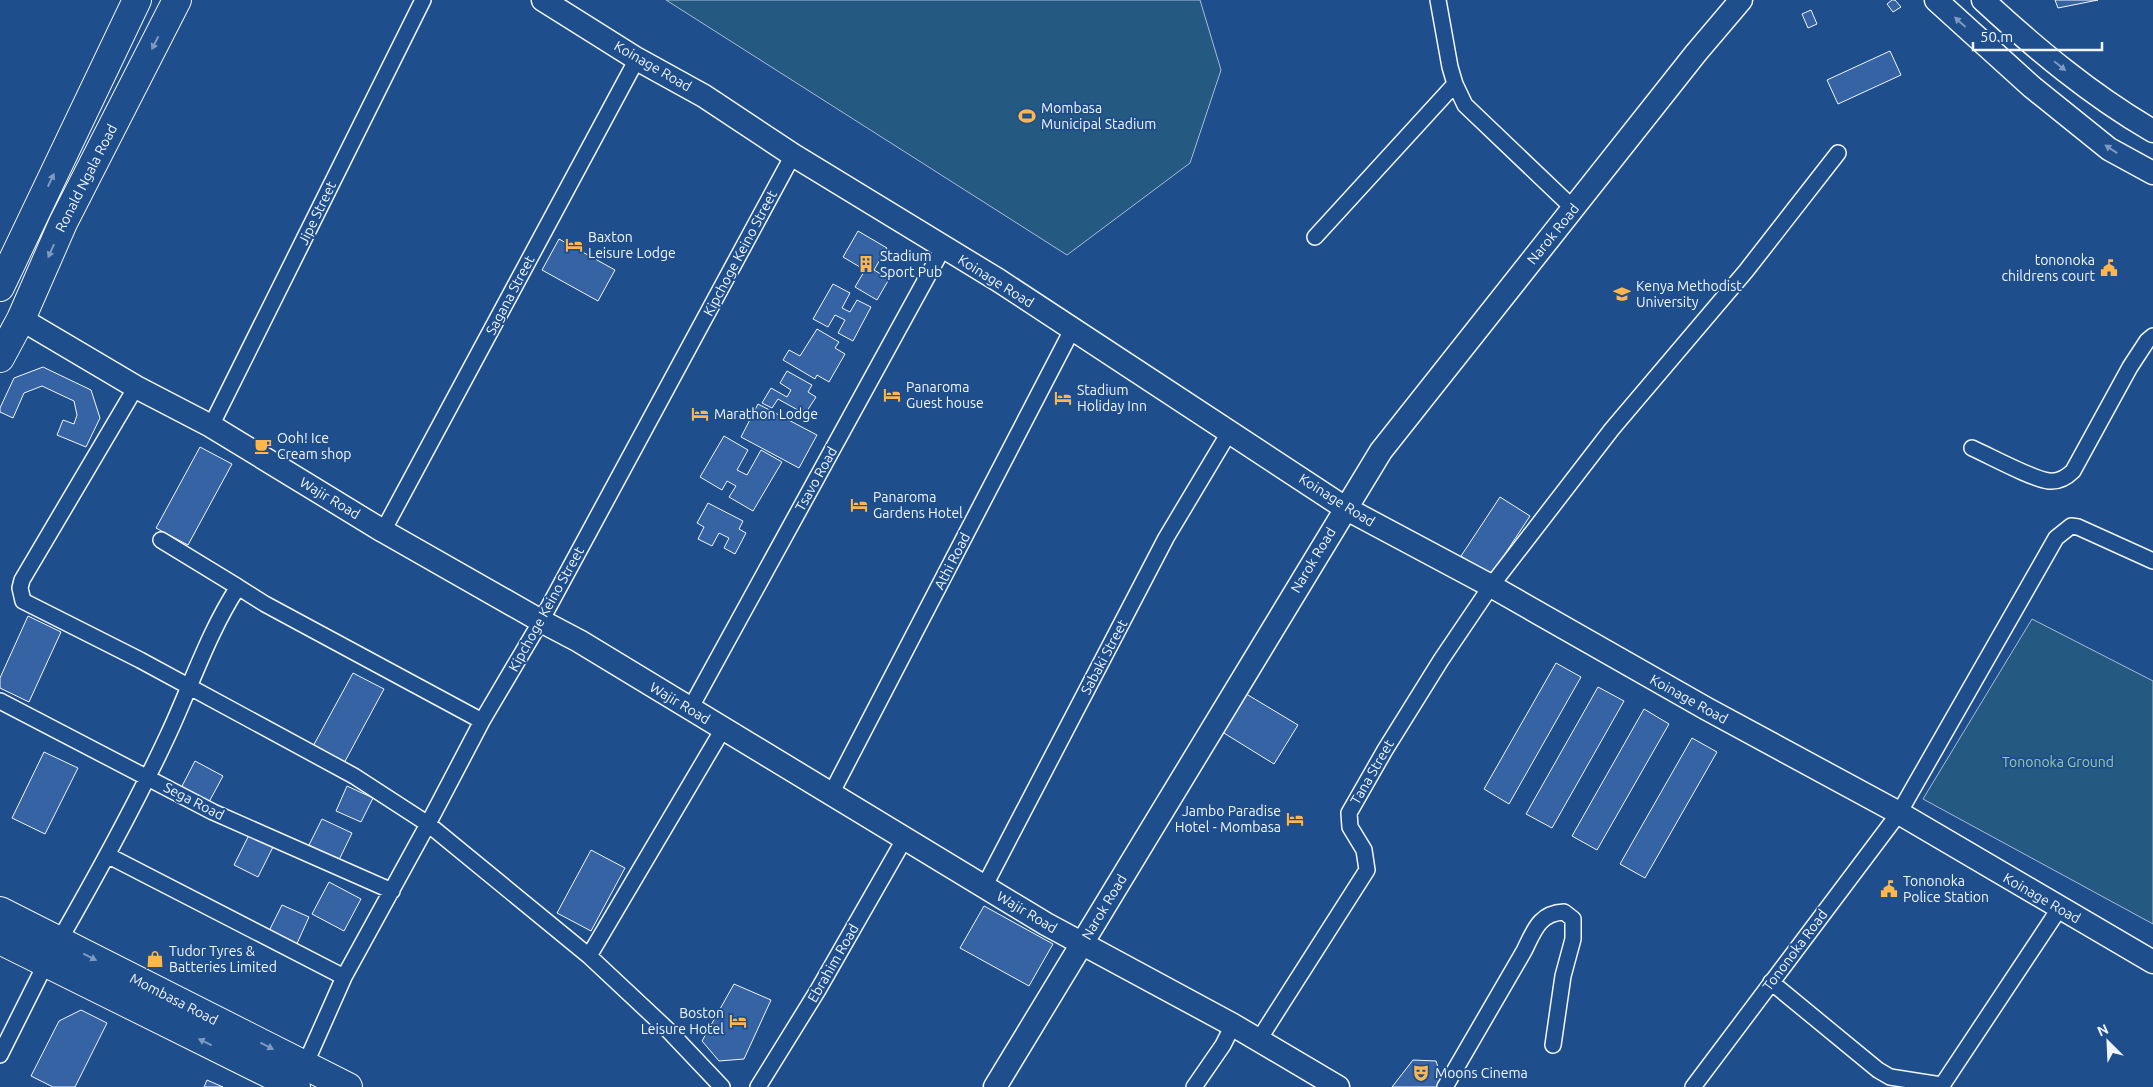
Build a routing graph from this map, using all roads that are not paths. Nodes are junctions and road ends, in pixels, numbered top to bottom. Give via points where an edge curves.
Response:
1 (137, 0) edge
2 (177, 0) edge
3 (423, 0) edge
4 (1438, 0) edge
5 (1741, 0) edge
6 (1936, 0) edge
7 (1983, 0) edge
8 (552, 2) edge
9 (637, 59) junction
10 (1455, 84) junction
11 (2153, 131) edge
12 (1838, 153) dead end
13 (793, 155) junction
14 (2153, 173) edge
15 (1574, 209) junction
16 (1315, 237) dead end
17 (943, 248) junction
18 (0, 287) edge
19 (21, 319) junction
20 (1073, 328) junction
21 (2153, 336) edge
22 (0, 358) edge
23 (136, 387) junction
24 (211, 426) junction
25 (1230, 431) junction
26 (1972, 448) dead end
27 (1345, 508) junction
28 (383, 530) junction
29 (161, 540) dead end
30 (2153, 561) edge
31 (1491, 586) junction
32 (238, 587) junction
33 (540, 621) junction
34 (190, 687) junction
35 (0, 701) edge
36 (690, 709) junction
37 (482, 720) junction
38 (723, 729) junction
39 (148, 778) junction
40 (831, 794) junction
41 (1899, 813) junction
42 (428, 824) junction
43 (905, 838) junction
44 (108, 856) junction
45 (984, 887) junction
46 (392, 891) junction
47 (2059, 908) junction
48 (0, 911) edge
49 (0, 940) edge
50 (1081, 944) junction
51 (52, 952) junction
52 (589, 956) junction
53 (2153, 962) edge
54 (344, 977) junction
55 (1771, 982) junction
56 (1233, 1025) junction
57 (1258, 1041) junction
58 (1553, 1045) dead end
59 (0, 1054) edge
60 (289, 1079) edge
61 (337, 1084) edge
62 (1941, 1086) edge
63 (722, 1087) edge
64 (758, 1087) edge
65 (995, 1087) edge
66 (1194, 1087) edge
67 (1338, 1087) edge
68 (1445, 1087) edge
69 (1693, 1087) edge

18 -> 1 highway
2 -> 19 highway, Ronald Ngala Road via 63,223
3 - 24 street, Jipe Street
4 - 10 street
5 - 15 street, Narok Road
14 -> 6 street via 2109,149 2032,88
7 -> 11 street via 2068,73
8 - 9 street, Koinage Road
9 - 13 street, Koinage Road via 704,96
9 - 28 street, Sagana Street
10 - 15 street via 1465,105
10 - 16 street
12 - 31 street, Tana Street via 1746,271 1612,429
13 - 17 street, Koinage Road
13 - 33 street, Kipchoge Keino Street
15 - 27 street, Narok Road via 1381,451
17 - 20 street, Koinage Road
17 - 36 street, Tsavo Road
19 - 22 highway, Ronald Ngala Road
19 - 23 street, Wajir Road
20 - 25 street, Koinage Road via 1144,378
20 - 40 street, Athi Road
21 - 26 street via 2130,367 2068,477 2055,481 2040,479
23 - 24 street, Wajir Road
23 - 34 street via 22,580 20,596 30,606
24 - 28 street, Wajir Road
25 - 27 street, Koinage Road
25 - 45 street, Sabaki Street via 1166,538
27 - 31 street, Koinage Road
27 - 50 street, Narok Road
28 - 33 street, Wajir Road
29 - 32 street
30 - 41 street, Tononoka Road via 2078,527 2071,526 2056,538
31 - 41 street, Koinage Road
31 - 57 street, Tana Street via 1441,660 1352,805 1348,819 1364,850 1367,870
32 - 34 street via 215,627
32 - 37 street
33 - 36 street, Wajir Road
33 - 37 street, Kipchoge Keino Street
34 - 39 street
34 - 42 street via 354,776
35 - 39 street, Sega Road
36 - 38 street, Wajir Road
37 - 42 street, Kipchoge Keino Street
38 - 40 street, Wajir Road
38 - 52 street
39 - 44 street
39 - 46 street, Sega Road via 213,812
40 - 43 street, Wajir Road
41 - 47 street, Koinage Road
41 - 55 street, Tononoka Road
42 - 46 street, Kipchoge Keino Street
42 - 52 street
43 - 45 street, Wajir Road
43 - 64 street, Ebrahim Road
44 - 51 street
44 - 54 street
45 - 50 street, Wajir Road
46 - 54 street, Kipchoge Keino Street
47 - 53 street, Koinage Road
47 - 62 street
48 - 51 highway, Mombasa Road
49 - 51 highway, Mombasa Road
50 - 56 street, Wajir Road
50 - 65 street, Narok Road
51 - 59 street
51 - 60 highway, Mombasa Road via 238,1045
52 - 63 street via 668,1030
54 - 60 street, Kipchoge Keino Street
55 - 62 street via 1878,1070 1890,1077
55 - 69 street, Tononoka Road
56 - 57 street, Wajir Road
56 - 66 street
57 - 67 street, Wajir Road
58 - 68 street via 1573,939 1573,920 1564,912 1553,912 1533,931
60 - 61 highway, Mombasa Road

